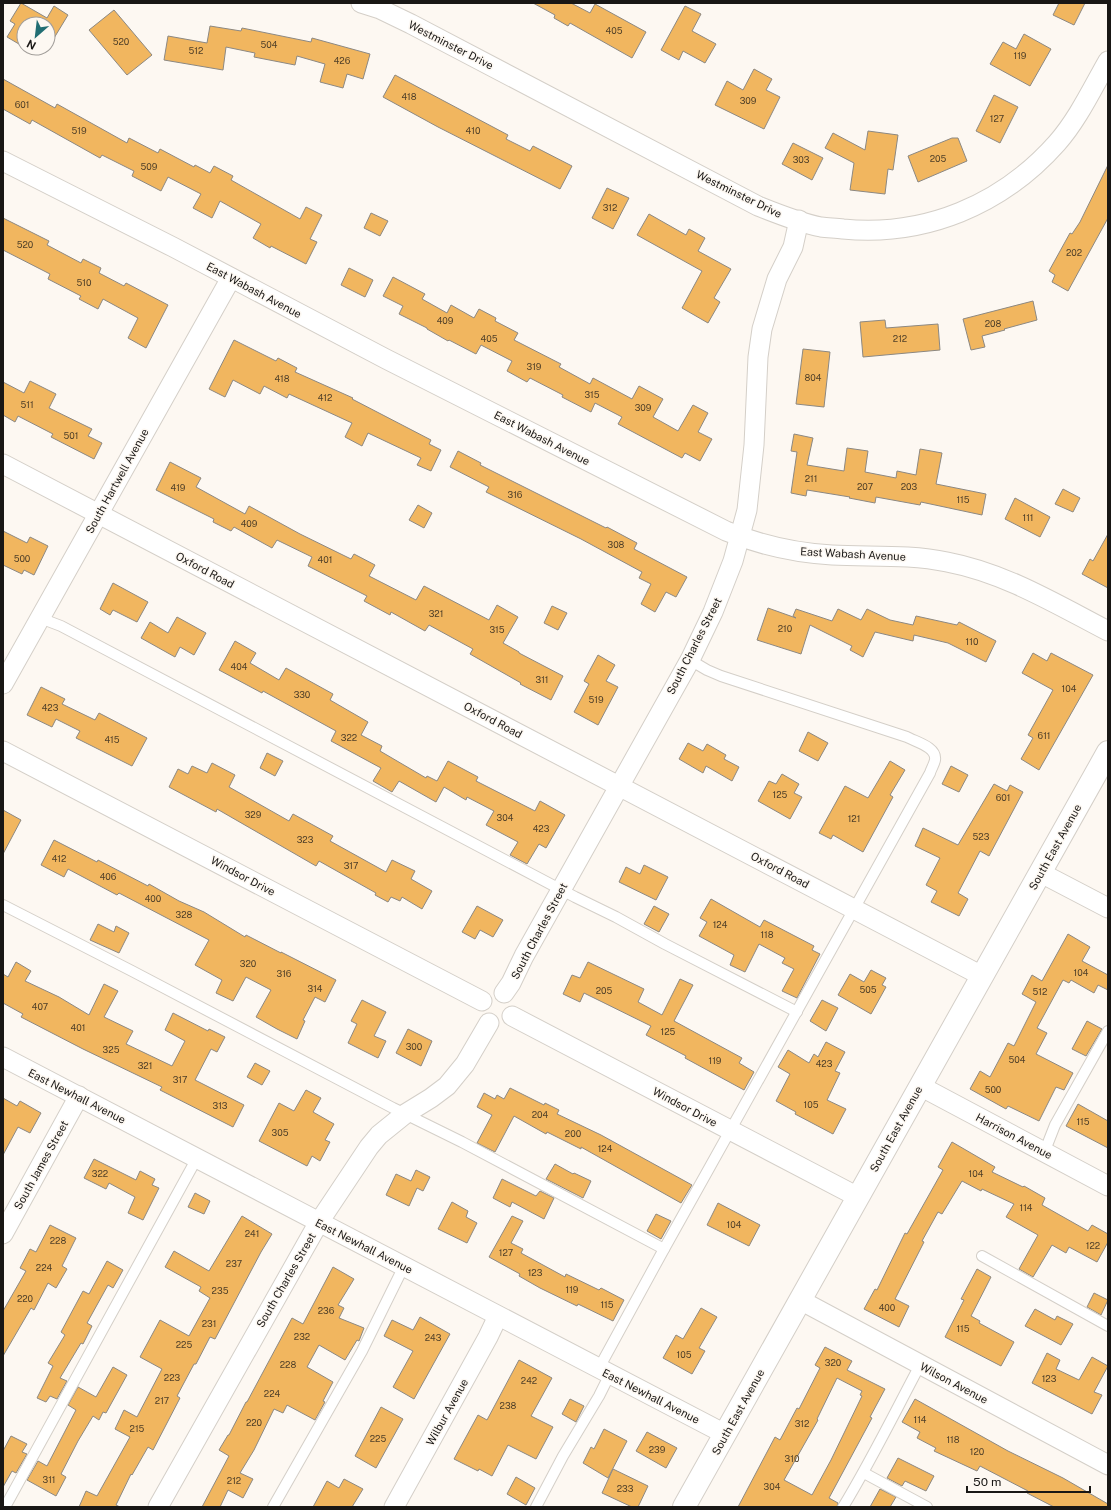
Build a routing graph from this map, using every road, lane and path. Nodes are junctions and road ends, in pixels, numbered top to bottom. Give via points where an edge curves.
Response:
1 (361, 3) edge
2 (1108, 61) edge
3 (3, 161) edge
4 (799, 220) junction
5 (231, 278) junction
6 (3, 464) edge
7 (99, 513) junction
8 (740, 537) junction
9 (40, 618) junction
10 (1108, 631) edge
11 (690, 660) junction
12 (3, 684) edge
13 (3, 751) edge
14 (1108, 752) edge
15 (619, 786) junction
16 (1041, 872) junction
17 (562, 889) junction
18 (3, 905) edge
19 (1108, 908) edge
20 (854, 909) junction
21 (982, 976) junction
22 (504, 994) junction
23 (482, 1001) junction
24 (797, 1012) junction
25 (512, 1016) junction
26 (489, 1023) junction
27 (1108, 1030) edge
28 (1105, 1044) edge
29 (3, 1057) edge
30 (920, 1086) junction
31 (79, 1096) junction
32 (405, 1114) junction
33 (731, 1131) junction
34 (1044, 1152) junction
35 (197, 1158) junction
36 (1108, 1186) edge
37 (858, 1197) junction
38 (319, 1222) junction
39 (3, 1234) edge
40 (664, 1249) junction
41 (982, 1256) dead end
42 (404, 1266) junction
43 (800, 1300) junction
44 (498, 1316) junction
45 (1108, 1326) edge
46 (920, 1365) junction
47 (604, 1371) junction
48 (725, 1434) junction
49 (1108, 1465) edge
50 (864, 1473) junction
51 (5, 1507) edge
52 (158, 1507) edge
53 (273, 1507) edge
54 (394, 1507) edge
55 (536, 1507) edge
56 (684, 1507) edge
57 (843, 1507) edge
58 (927, 1507) edge

1 - 4 street, Westminster Drive via 411,24 758,206
2 - 4 street, Westminster Drive via 1078,115 1058,142 1020,179 983,202 952,216 884,231 821,227
3 - 5 street, East Wabash Avenue
4 - 8 street, South Charles Street via 793,247 777,279 762,329 758,357 754,445 747,510
5 - 7 street, South Hartwell Avenue
5 - 8 street, East Wabash Avenue
6 - 7 street, Oxford Road
7 - 9 street, South Hartwell Avenue
7 - 15 street, Oxford Road
8 - 10 street, East Wabash Avenue via 802,552 903,556 965,566 1016,584
8 - 11 street, South Charles Street via 713,612
9 - 12 street, South Hartwell Avenue
9 - 17 lane via 61,626
11 - 15 street, South Charles Street
11 - 20 lane via 721,676 907,737 932,750 935,760 930,773
13 - 23 street, Windsor Drive
14 - 16 main road, South East Avenue
15 - 17 street, South Charles Street
15 - 20 street, Oxford Road
16 - 19 street
16 - 21 main road, South East Avenue
17 - 22 street, South Charles Street
17 - 24 lane
18 - 32 lane
20 - 21 street, Oxford Road
20 - 24 lane
21 - 30 main road, South East Avenue
22 - 23 street via 494,992
22 - 25 street via 511,1000
23 - 26 street via 480,1011
24 - 33 lane
25 - 26 street via 499,1025
25 - 33 street, Windsor Drive
26 - 32 street, South Charles Street via 465,1064 447,1086
27 - 28 lane
28 - 34 lane via 1055,1126
29 - 31 street, East Newhall Avenue
30 - 34 street, Harrison Avenue
30 - 37 main road, South East Avenue
31 - 35 street, East Newhall Avenue
31 - 39 street, South James Street
32 - 38 street, South Charles Street via 379,1135 369,1147
32 - 40 lane
33 - 37 street, Windsor Drive
33 - 40 lane
34 - 36 street, Harrison Avenue
35 - 38 street, East Newhall Avenue
35 - 51 lane
37 - 43 main road, South East Avenue
38 - 42 street, East Newhall Avenue
38 - 52 street, South Charles Street
40 - 47 lane
41 - 45 lane
42 - 44 street, East Newhall Avenue
42 - 53 lane via 362,1351
43 - 46 street, Wilson Avenue
43 - 48 main road, South East Avenue
44 - 47 street, East Newhall Avenue
44 - 54 street, Wilbur Avenue
46 - 49 street, Wilson Avenue
46 - 50 lane
47 - 48 street, East Newhall Avenue
47 - 55 lane via 599,1396
48 - 56 main road, South East Avenue
50 - 57 lane
50 - 58 lane

